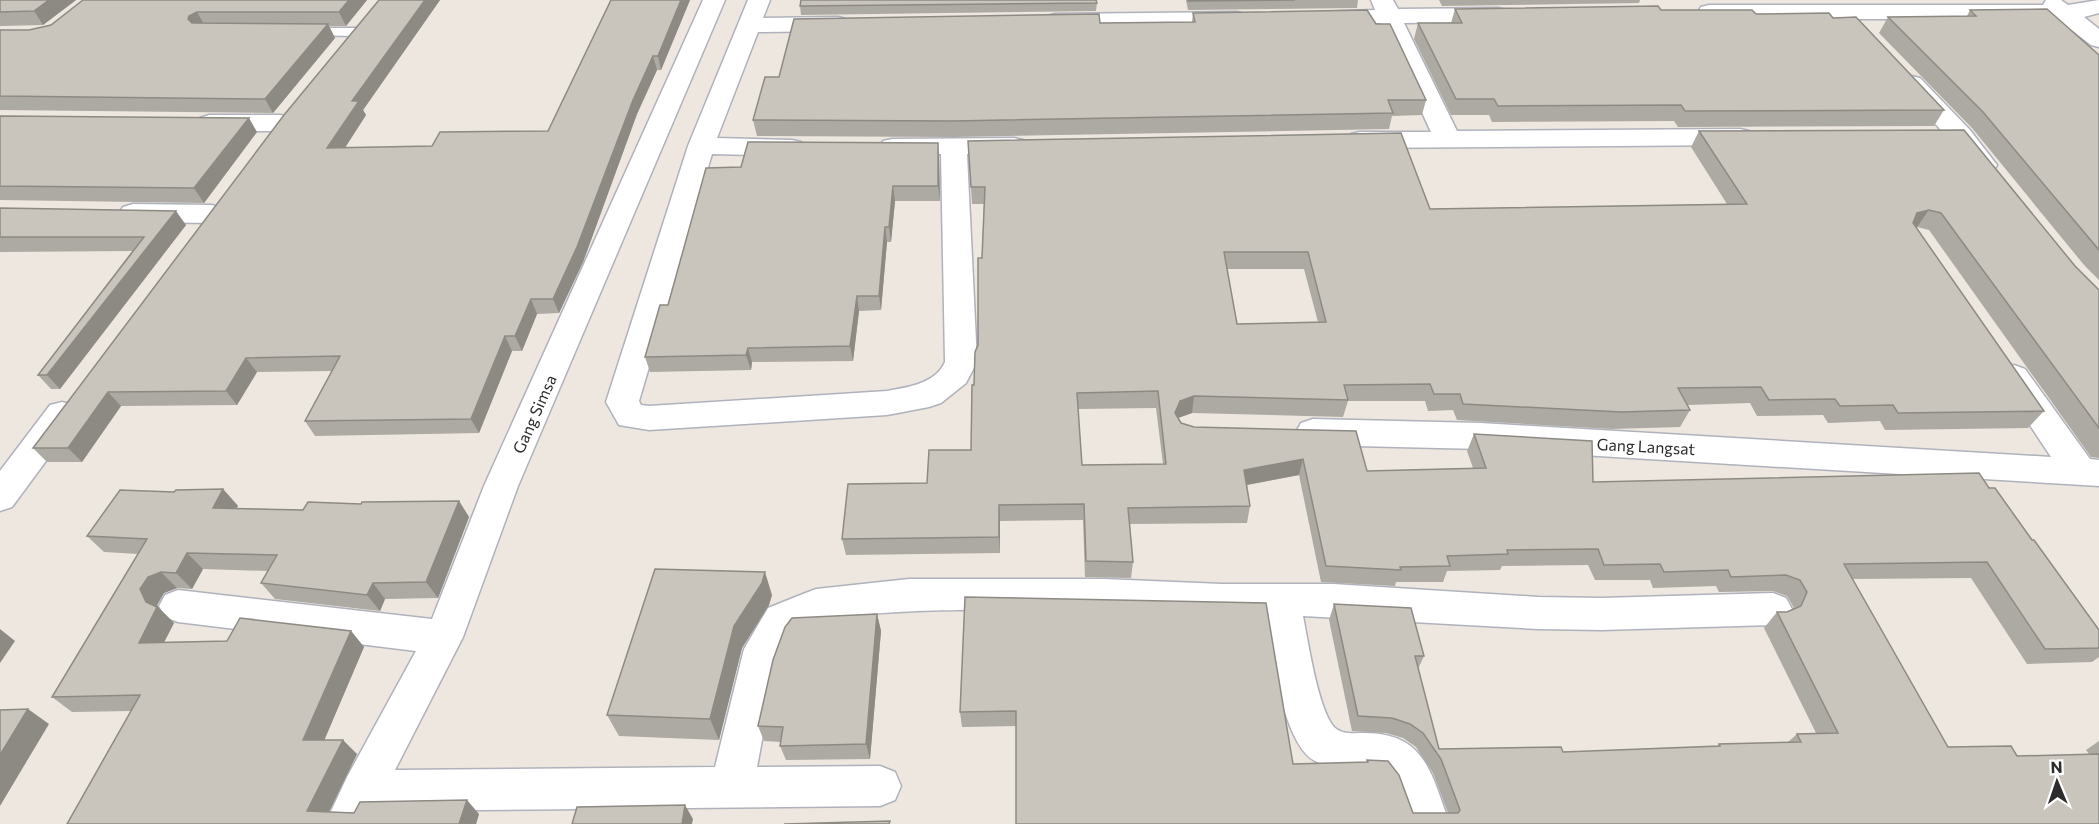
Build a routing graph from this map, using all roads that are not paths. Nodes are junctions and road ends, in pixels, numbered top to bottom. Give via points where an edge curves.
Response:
1 (714, 0) edge
2 (817, 3) edge
3 (2055, 6) edge
4 (2099, 6) edge
5 (375, 8) edge
6 (1385, 8) edge
7 (756, 10) edge
8 (1841, 10) junction
9 (1686, 12) edge
10 (1519, 15) edge
11 (1258, 18) edge
12 (1305, 18) edge
13 (1034, 21) edge
14 (856, 23) edge
15 (285, 32) edge
16 (357, 32) junction
17 (1864, 34) edge
18 (2099, 40) edge
19 (334, 59) edge
20 (1896, 67) edge
21 (187, 122) edge
22 (1925, 136) edge
23 (1961, 136) junction
24 (1770, 137) edge
25 (1447, 138) junction
26 (1341, 140) edge
27 (1036, 145) edge
28 (701, 146) junction
29 (864, 147) edge
30 (954, 147) junction
31 (818, 148) edge
32 (260, 150) edge
33 (1998, 182) edge
34 (106, 213) edge
35 (191, 242) edge
36 (1999, 355) edge
37 (78, 393) edge
38 (1284, 431) edge
39 (2090, 473) edge
40 (0, 497) edge
41 (1281, 600) junction
42 (178, 606) dead end
43 (1773, 609) dead end
44 (444, 637) junction
45 (731, 786) junction
46 (880, 786) dead end
47 (354, 808) edge
48 (1428, 824) edge

1 - 44 street, Gang Simsa via 501,486
2 - 7 street
3 - 4 street via 2080,11
3 - 8 street
3 - 18 street
5 - 16 street
6 - 10 street
6 - 12 street
6 - 25 street
7 - 14 street
7 - 28 street
8 - 9 street
8 - 17 street
11 - 13 street
15 - 16 lane
16 - 19 street
20 - 23 street
21 - 32 street via 289,114
22 - 23 street
23 - 33 street
24 - 25 street
25 - 26 street
27 - 30 street
28 - 30 street via 622,402 631,416 887,403 929,395 955,375 961,362
28 - 31 street
29 - 30 street
34 - 35 street via 219,205
36 - 39 street
37 - 40 street
38 - 39 street, Gang Langsat via 1504,438
41 - 43 street via 1570,614
41 - 45 street via 920,595 816,605 782,620 764,649
41 - 48 street via 1308,724 1333,752 1380,754 1398,759
42 - 44 street
44 - 47 street, Gang Simsa
45 - 46 street
45 - 47 street

